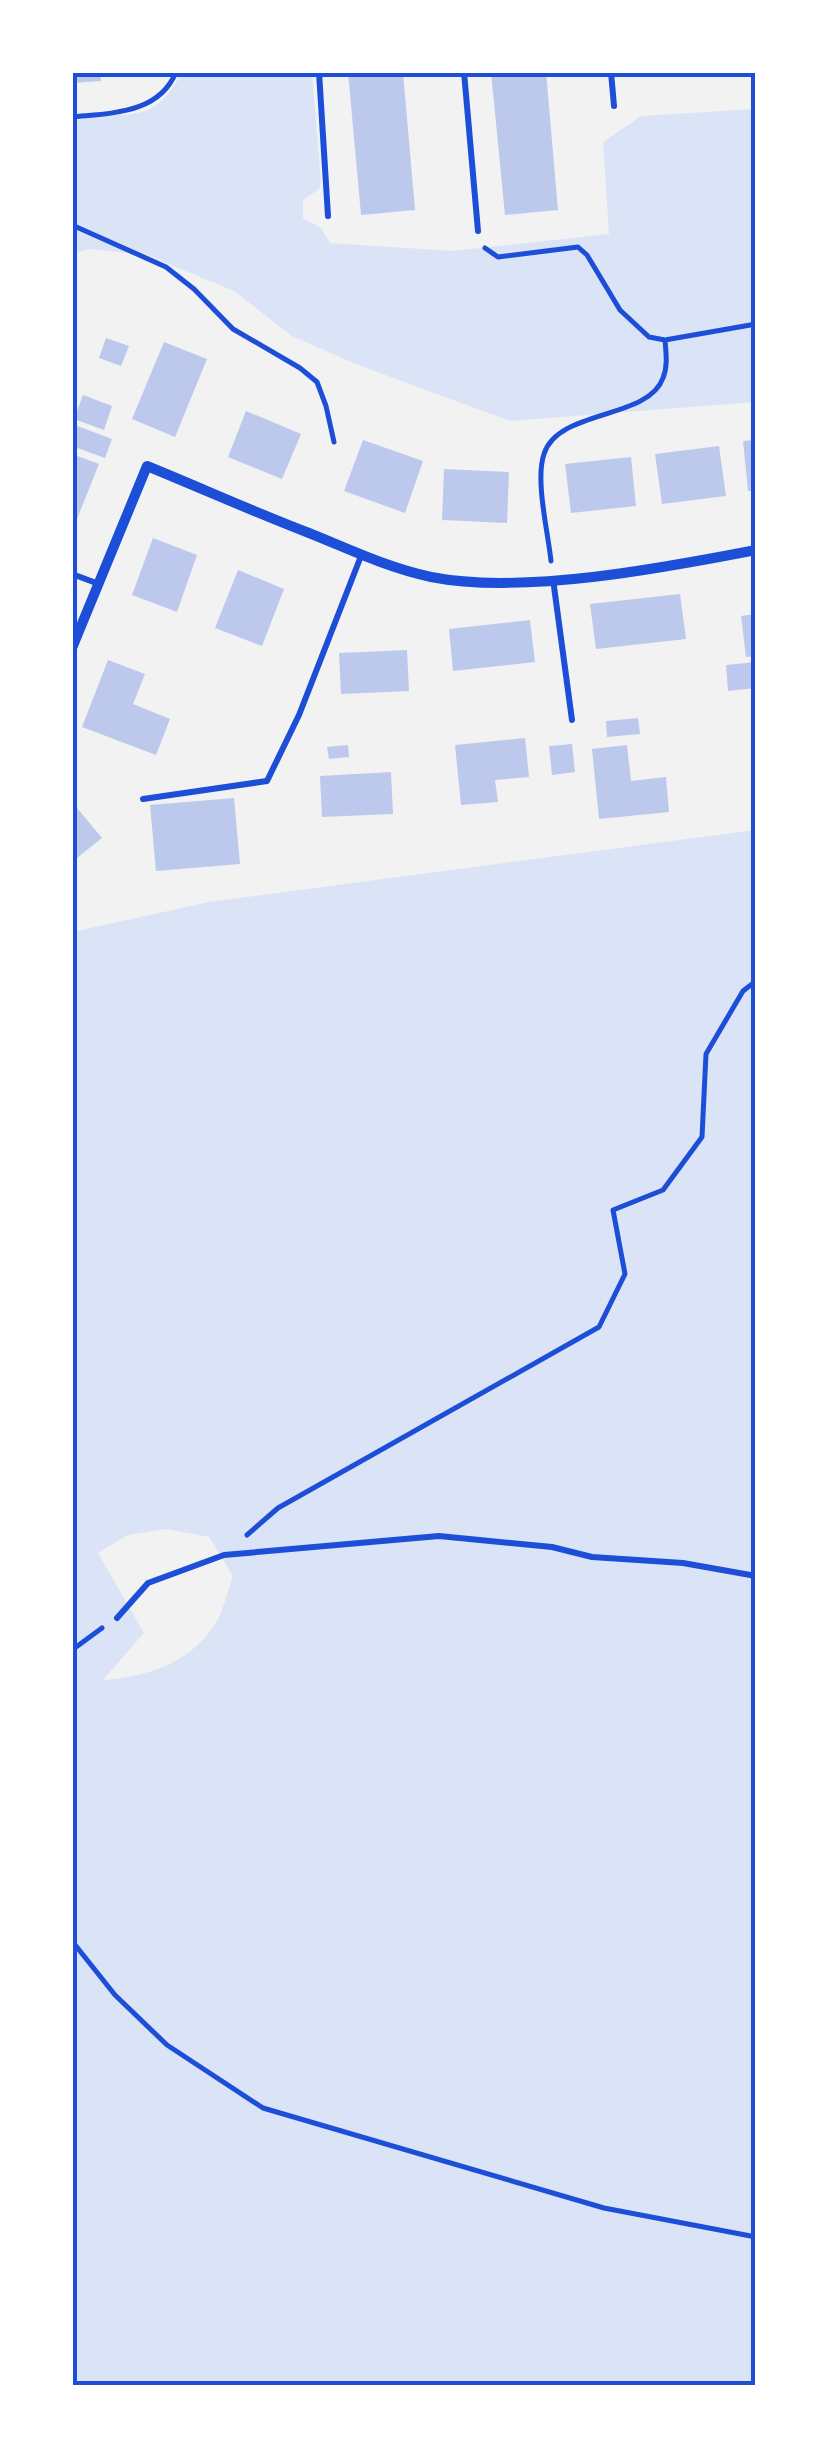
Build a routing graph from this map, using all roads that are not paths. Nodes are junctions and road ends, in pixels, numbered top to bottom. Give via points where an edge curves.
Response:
1 (319, 72) edge
2 (464, 72) edge
3 (611, 72) edge
4 (614, 106) dead end
5 (328, 216) dead end
6 (478, 231) road end
7 (756, 550) edge
8 (361, 556) junction
9 (72, 574) edge
10 (554, 579) junction
11 (98, 584) junction
12 (72, 648) edge
13 (572, 720) dead end
14 (143, 799) dead end
15 (756, 1576) edge
16 (117, 1618) road end

1 - 5 lane
2 - 6 lane
3 - 4 lane
7 - 10 street
8 - 10 street via 467,582
8 - 11 street via 147,466
8 - 14 lane via 267,781
9 - 11 lane
10 - 13 lane
11 - 12 street
15 - 16 lane via 438,1536 224,1555 148,1583

